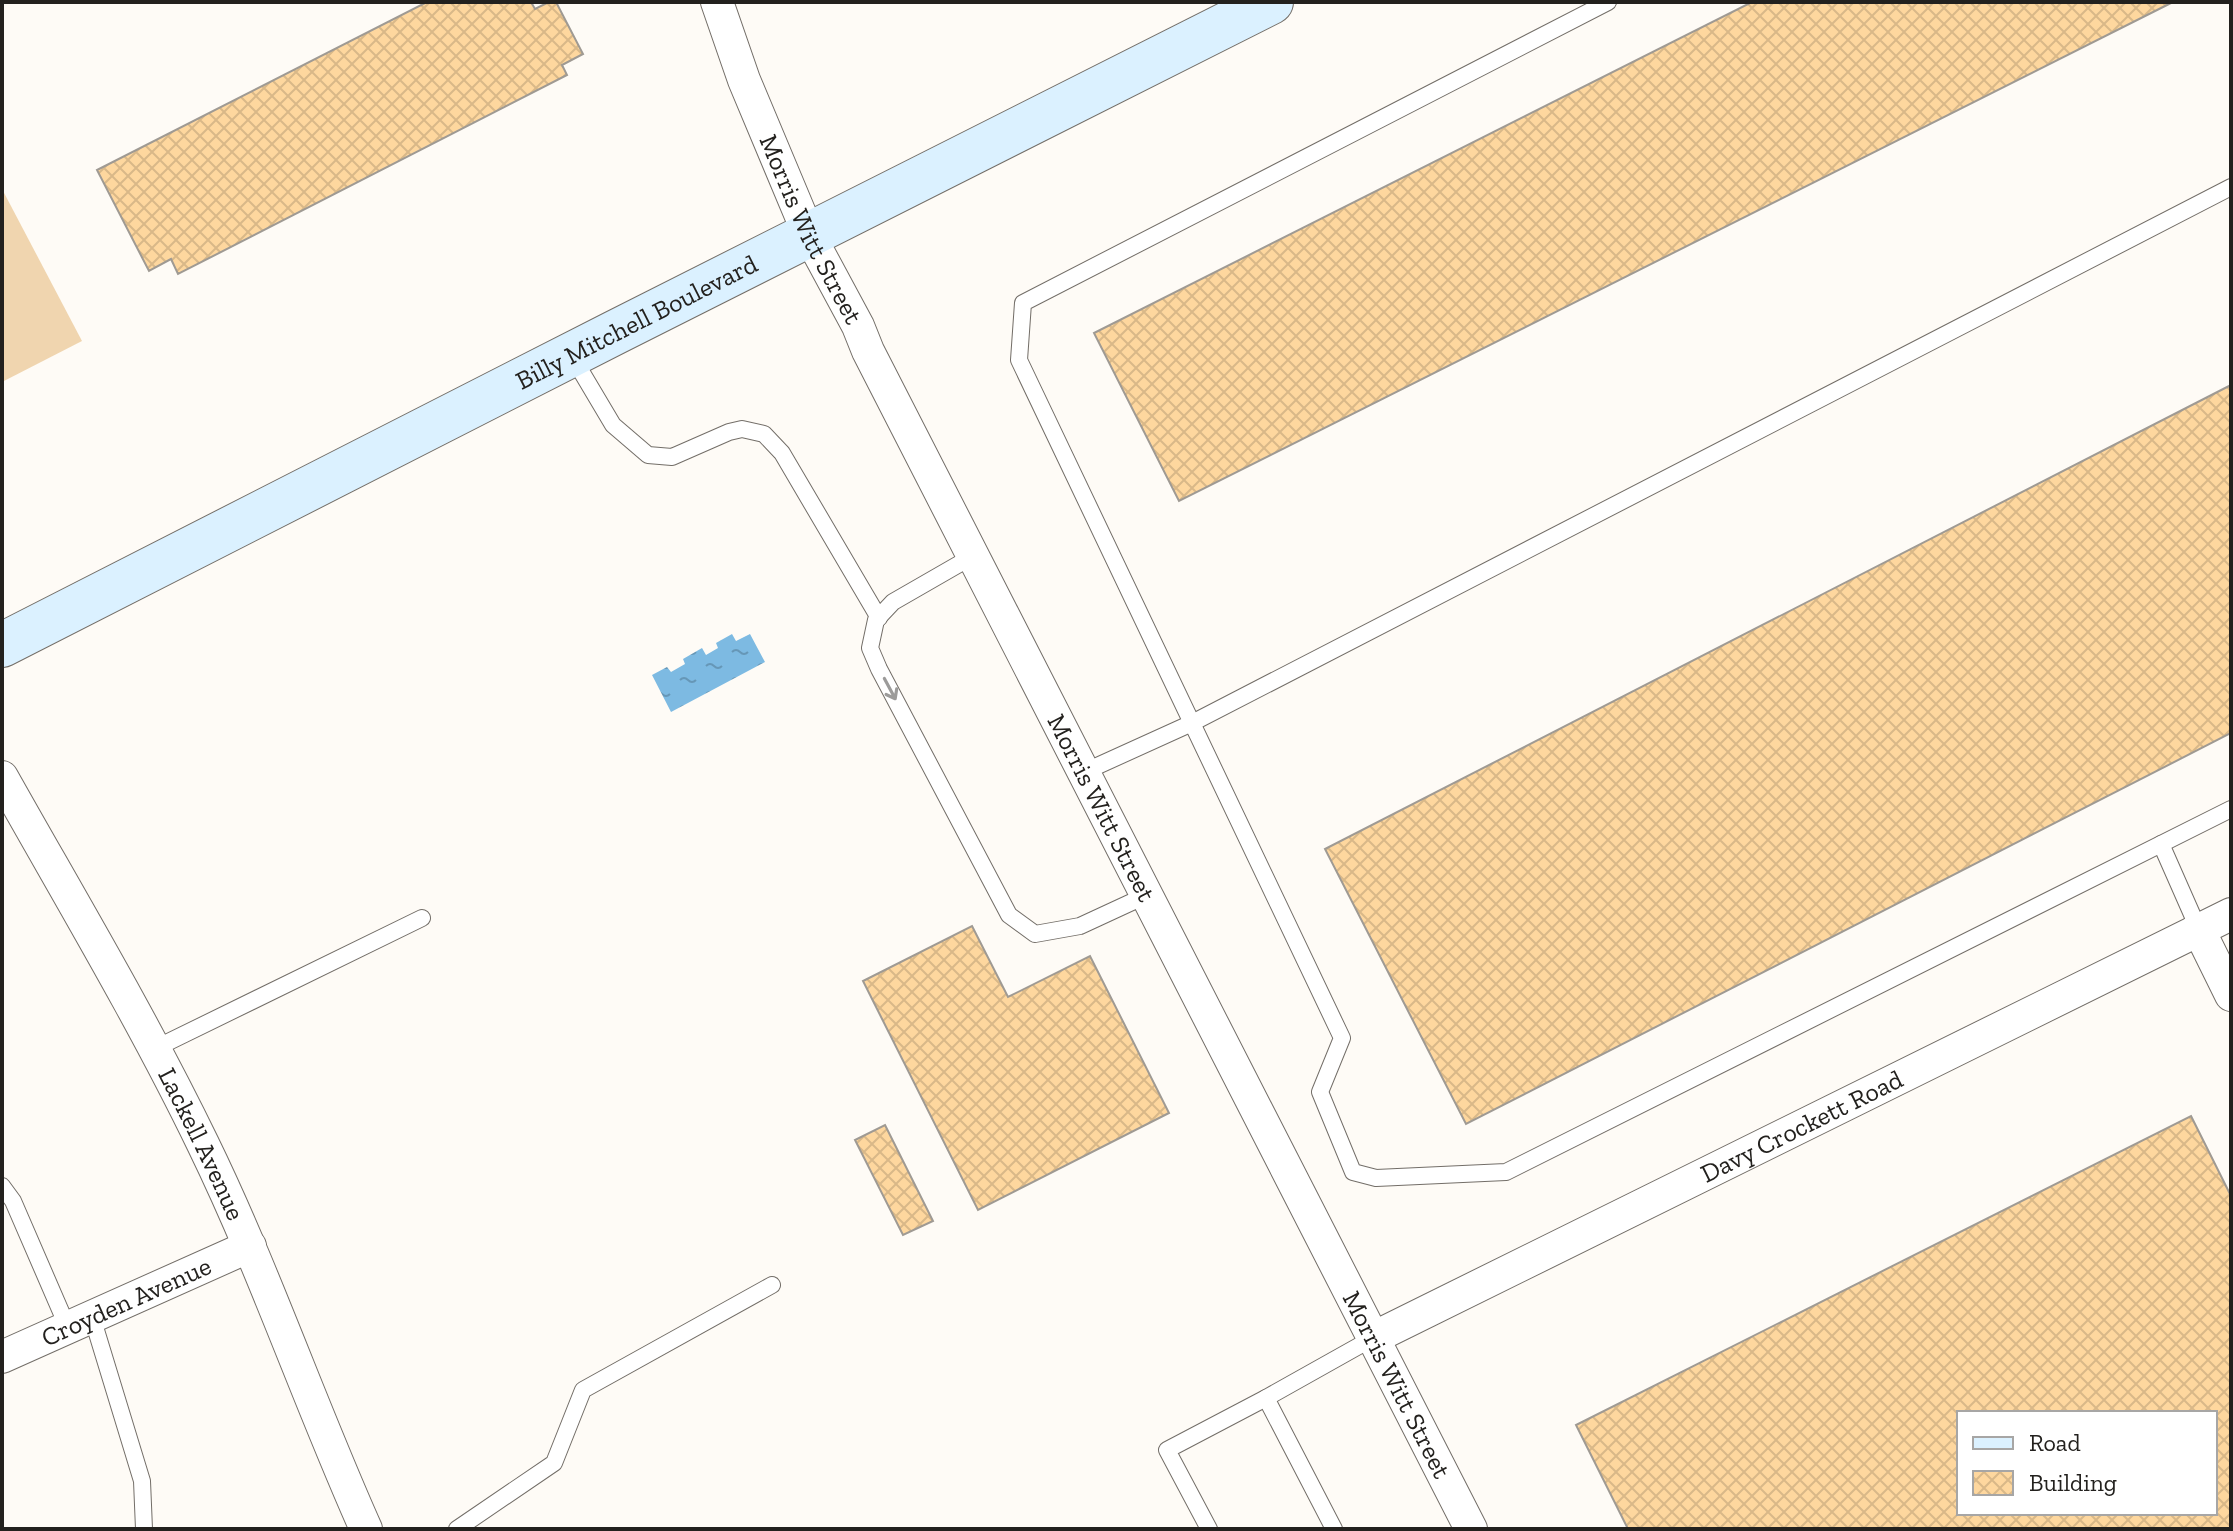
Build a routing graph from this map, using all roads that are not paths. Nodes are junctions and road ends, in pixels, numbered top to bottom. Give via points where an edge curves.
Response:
1 (717, 2) edge
2 (1271, 2) edge
3 (1608, 2) edge
4 (2231, 187) edge
5 (809, 235) junction
6 (571, 355) junction
7 (973, 556) junction
8 (879, 618) junction
9 (2, 645) edge
10 (1192, 723) junction
11 (1084, 772) junction
12 (2, 777) edge
13 (2231, 809) edge
14 (2161, 844) junction
15 (1147, 895) junction
16 (2231, 914) edge
17 (422, 918) dead end
18 (2198, 928) junction
19 (2231, 995) edge
20 (154, 1049) junction
21 (2, 1186) edge
22 (250, 1246) junction
23 (772, 1285) dead end
24 (80, 1322) junction
25 (1373, 1338) junction
26 (2, 1357) edge
27 (1266, 1398) junction
28 (144, 1529) edge
29 (366, 1529) edge
30 (457, 1529) edge
31 (1209, 1529) edge
32 (1334, 1529) edge
33 (1471, 1529) edge

1 - 5 street, Morris Witt Street
2 - 5 main road, Billy Mitchell Boulevard
3 - 10 lane via 1023,303 1019,360
4 - 10 lane
5 - 6 main road, Billy Mitchell Boulevard
5 - 7 street, Morris Witt Street
6 - 8 lane via 613,425 648,455 672,457 742,429 764,434 782,453
6 - 9 main road, Billy Mitchell Boulevard
7 - 8 lane via 893,602
7 - 11 street, Morris Witt Street
8 -> 15 lane via 870,648 879,669 1009,915 1035,934 1080,926
10 - 11 lane
10 - 14 lane via 1342,1038 1320,1092 1353,1172 1376,1178 1506,1172
11 - 15 street, Morris Witt Street
12 - 20 street, Lackell Avenue
13 - 14 lane
14 - 18 lane
15 - 25 street, Morris Witt Street
16 - 18 street, Davy Crockett Road
17 - 20 lane
18 - 19 street
18 - 25 street, Davy Crockett Road
20 - 22 street, Lackell Avenue
21 - 24 lane
22 - 24 street, Croyden Avenue
22 - 29 street, Lackell Avenue
23 - 30 lane via 583,1390 554,1463
24 - 26 street, Croyden Avenue
24 - 28 lane via 142,1481
25 - 27 lane
25 - 33 street, Morris Witt Street
27 - 31 lane via 1167,1450
27 - 32 lane

